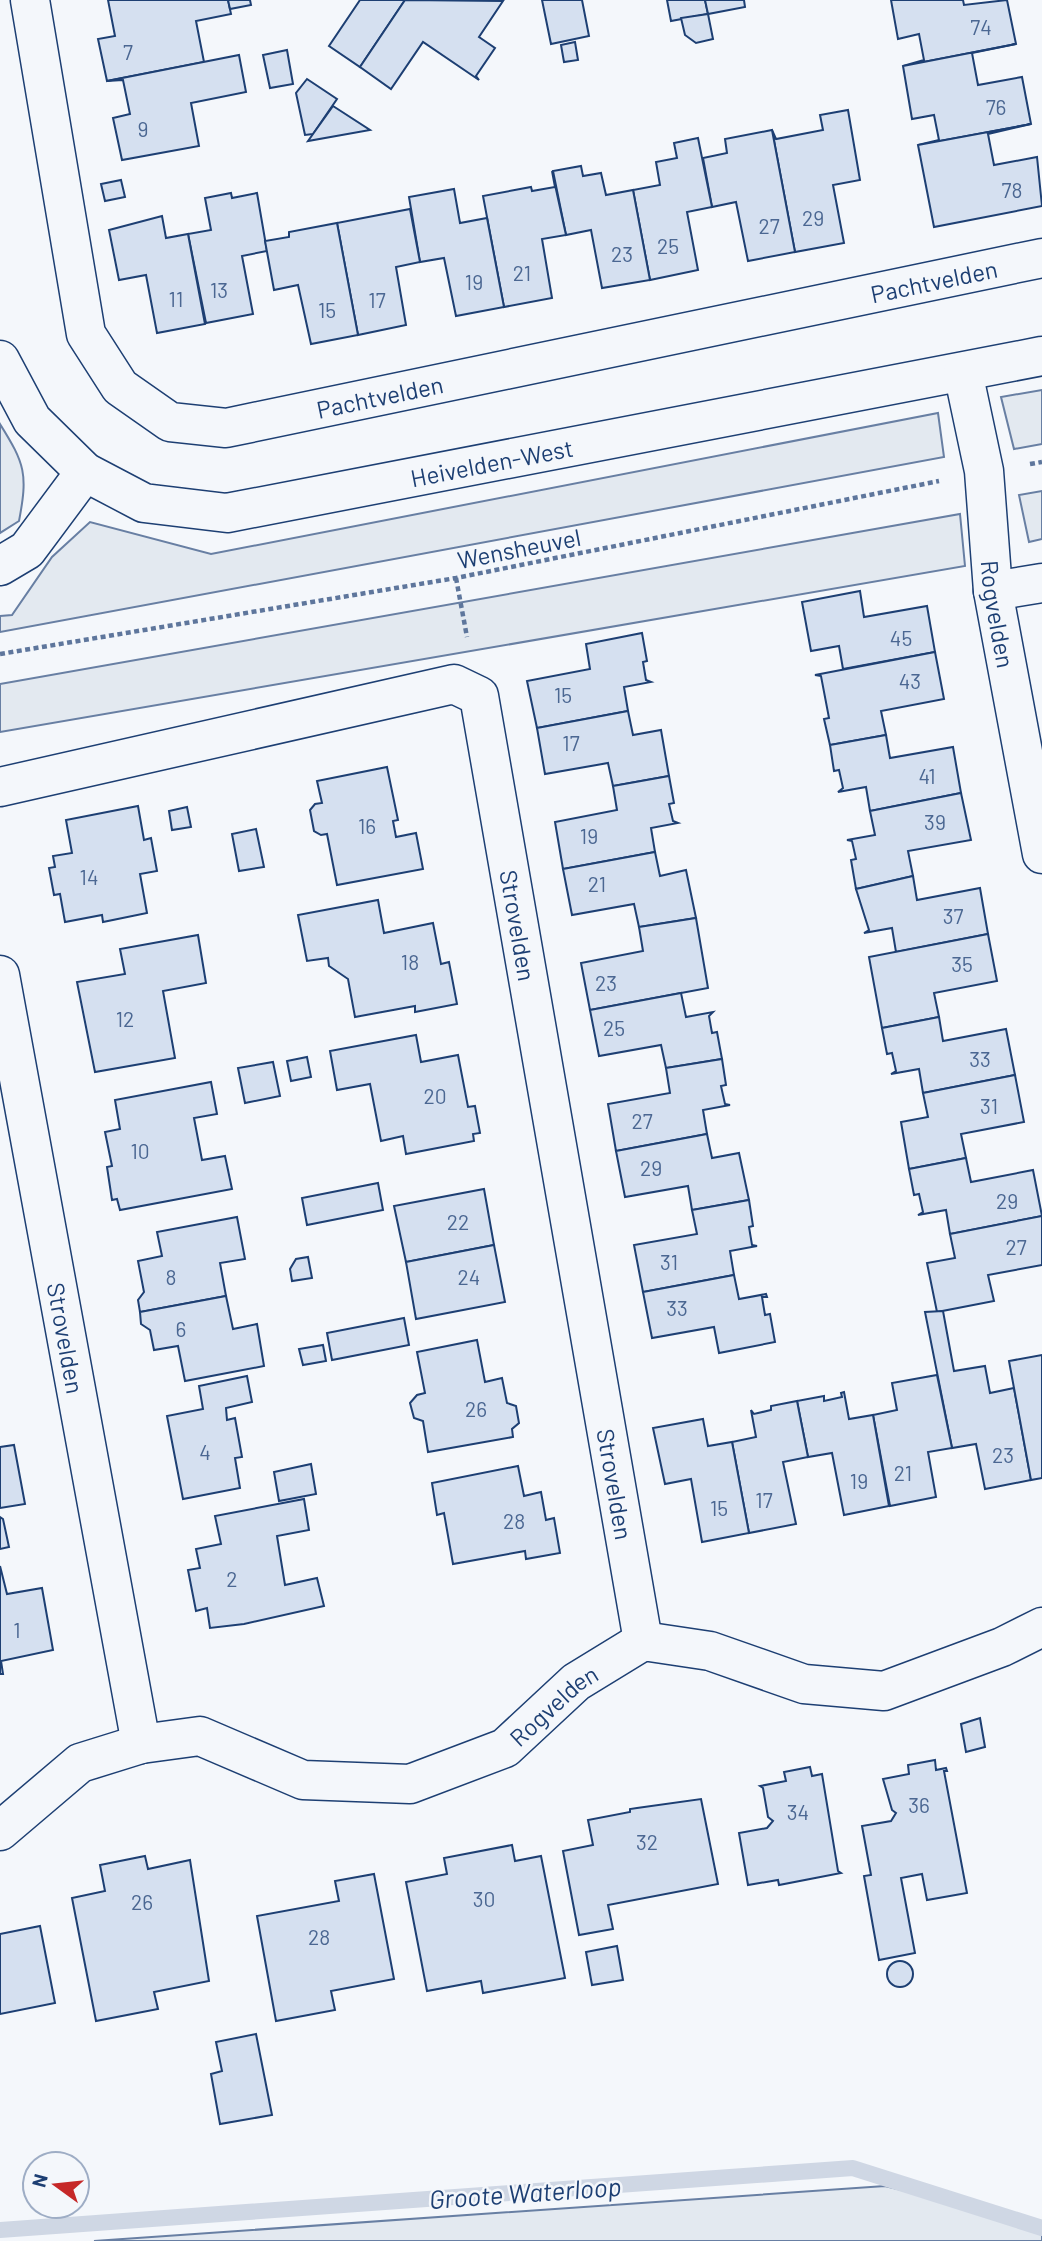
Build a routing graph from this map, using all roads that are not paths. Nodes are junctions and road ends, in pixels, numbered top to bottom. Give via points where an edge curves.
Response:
1 (30, 0) edge
2 (1042, 258) edge
3 (1042, 356) edge
4 (0, 359) edge
5 (963, 372) junction
6 (85, 472) junction
7 (0, 565) edge
8 (1042, 583) edge
9 (993, 592) junction
10 (0, 787) edge
11 (1042, 854) edge
12 (0, 975) edge
13 (1042, 1627) edge
14 (643, 1641) junction
15 (141, 1744) junction
16 (0, 1831) edge

1 - 2 street, Pachtvelden via 86,334 120,387 170,422 226,428
3 - 5 street, Heivelden-West
4 - 6 street, Heivelden-West via 32,420
5 - 6 street, Heivelden-West via 228,513 144,503
5 - 9 street, Rogvelden via 984,471
6 - 7 street via 27,551
8 - 9 street
9 - 11 street, Rogvelden
10 - 14 street, Strovelden via 454,684 479,696
12 - 15 street, Strovelden
13 - 14 street via 1002,1647 884,1691 804,1684 710,1651
14 - 15 street, Rogvelden via 576,1682 505,1748 410,1784 303,1780 200,1736
15 - 16 street, Rogvelden via 80,1763

